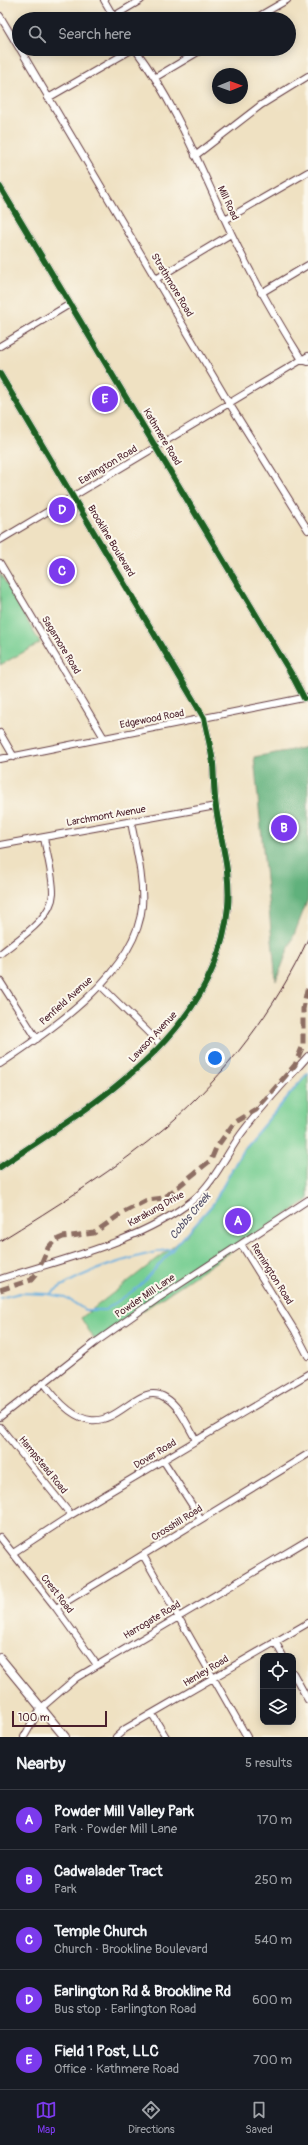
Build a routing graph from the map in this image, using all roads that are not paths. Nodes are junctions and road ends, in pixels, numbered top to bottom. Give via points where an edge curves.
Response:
1 (104, 0) edge
2 (141, 0) edge
3 (287, 0) edge
4 (111, 12) edge
5 (124, 12) edge
6 (266, 12) edge
7 (0, 16) edge
8 (12, 37) edge
9 (23, 56) edge
10 (122, 56) edge
11 (140, 56) edge
12 (191, 56) edge
13 (308, 76) edge
14 (156, 77) junction
15 (48, 98) junction
16 (195, 156) junction
17 (308, 172) edge
18 (0, 187) edge
19 (225, 220) junction
20 (232, 234) junction
21 (308, 265) edge
22 (156, 279) junction
23 (261, 293) junction
24 (70, 304) junction
25 (0, 346) edge
26 (308, 356) edge
27 (302, 360) junction
28 (308, 362) edge
29 (0, 374) edge
30 (230, 403) junction
31 (156, 447) junction
32 (73, 497) junction
33 (308, 530) edge
34 (0, 540) edge
35 (0, 563) edge
36 (306, 698) edge
37 (204, 718) junction
38 (0, 733) edge
39 (104, 738) junction
40 (14, 757) junction
41 (0, 759) edge
42 (216, 806) junction
43 (131, 822) junction
44 (44, 838) junction
45 (0, 845) edge
46 (0, 954) edge
47 (0, 981) edge
48 (100, 985) junction
49 (37, 1040) junction
50 (161, 1045) junction
51 (308, 1056) edge
52 (0, 1064) edge
53 (0, 1167) edge
54 (308, 1200) edge
55 (241, 1244) junction
56 (0, 1279) edge
57 (308, 1356) edge
58 (308, 1374) edge
59 (44, 1383) junction
60 (0, 1417) edge
61 (0, 1428) edge
62 (196, 1440) junction
63 (308, 1454) edge
64 (163, 1460) junction
65 (71, 1515) junction
66 (201, 1519) junction
67 (0, 1537) edge
68 (308, 1540) edge
69 (13, 1553) junction
70 (143, 1555) junction
71 (56, 1608) junction
72 (178, 1616) junction
73 (308, 1623) edge
74 (275, 1641) junction
75 (281, 1653) edge
76 (0, 1658) edge
77 (97, 1665) junction
78 (213, 1678) junction
79 (296, 1678) edge
80 (308, 1700) edge
81 (40, 1709) junction
82 (152, 1714) junction
83 (24, 1737) edge
84 (65, 1737) edge
85 (116, 1737) edge
86 (166, 1737) edge
87 (247, 1737) edge

1 - 4 street
2 - 5 street
3 - 6 street
7 - 8 street, Strathmore Road
9 - 15 street, Strathmore Road
10 - 15 street
11 - 14 street, Mill Road
12 - 14 street
13 - 16 street via 261,105
14 - 16 street, Mill Road
15 - 22 street, Strathmore Road
16 - 19 street, Mill Road
17 - 19 street
18 - 24 street, Kathmere Road
19 - 20 street, Mill Road
20 - 22 street
20 - 23 street, Mill Road
21 - 23 street
22 - 30 street, Strathmore Road
23 - 27 street, Mill Road
24 - 25 street
24 - 31 street, Kathmere Road
26 - 27 street, Earlington Road
27 - 28 street
27 - 30 street, Earlington Road
29 - 32 street, Brookline Boulevard
30 - 31 street, Earlington Road
30 - 33 street, Strathmore Road
31 - 32 street, Earlington Road
31 - 36 street, Kathmere Road
32 - 34 street, Earlington Road
32 - 37 street, Brookline Boulevard
35 - 39 street, Sagamore Road
36 - 37 street, Edgewood Road
37 - 39 street, Edgewood Road
37 - 42 street, Lawson Avenue via 213,761
38 - 40 street
39 - 40 street, Edgewood Road
40 - 41 street, Edgewood Road
42 - 43 street, Larchmont Avenue
42 - 50 street, Lawson Avenue via 228,878 225,927 219,952 204,988 190,1011
43 - 44 street, Larchmont Avenue
43 - 48 street, Penfield Avenue via 140,868 142,908 131,942 122,958
44 - 45 street, Larchmont Avenue
44 - 46 street via 52,887 50,905 30,929
47 - 49 street
48 - 49 street, Penfield Avenue
48 - 50 street
49 - 52 street, Penfield Avenue
50 - 53 street, Lawson Avenue via 126,1079 88,1108
51 - 56 street, Karakung Drive via 242,1133 205,1187 184,1206 145,1228 101,1248
54 - 55 street, Powder Mill Lane
55 - 57 street, Remington Road
55 - 59 street, Powder Mill Lane via 102,1337
58 - 62 street, Dover Road
59 - 60 street, Powder Mill Lane
59 - 62 street via 67,1410 91,1420 113,1416 144,1396 163,1396 175,1406
61 - 65 street, Hampstead Road
62 - 64 street, Dover Road
63 - 66 street, Crosshill Road
64 - 65 street, Dover Road
64 - 66 street
65 - 69 street, Dover Road
66 - 70 street, Crosshill Road
67 - 69 street, Crest Road
68 - 72 street, Harrogate Road
69 - 71 street, Crest Road
70 - 71 street, Crosshill Road
70 - 72 street
71 - 77 street, Crest Road
72 - 77 street, Harrogate Road
72 - 78 street
73 - 74 street, Henley Road
74 - 75 street
74 - 78 street, Henley Road
76 - 81 main road
77 - 81 street, Harrogate Road via 58,1692
78 - 82 street, Henley Road
78 - 87 street
79 - 80 street
81 - 83 street, Harrogate Road
81 - 84 main road
82 - 85 street, Henley Road
82 - 86 street

